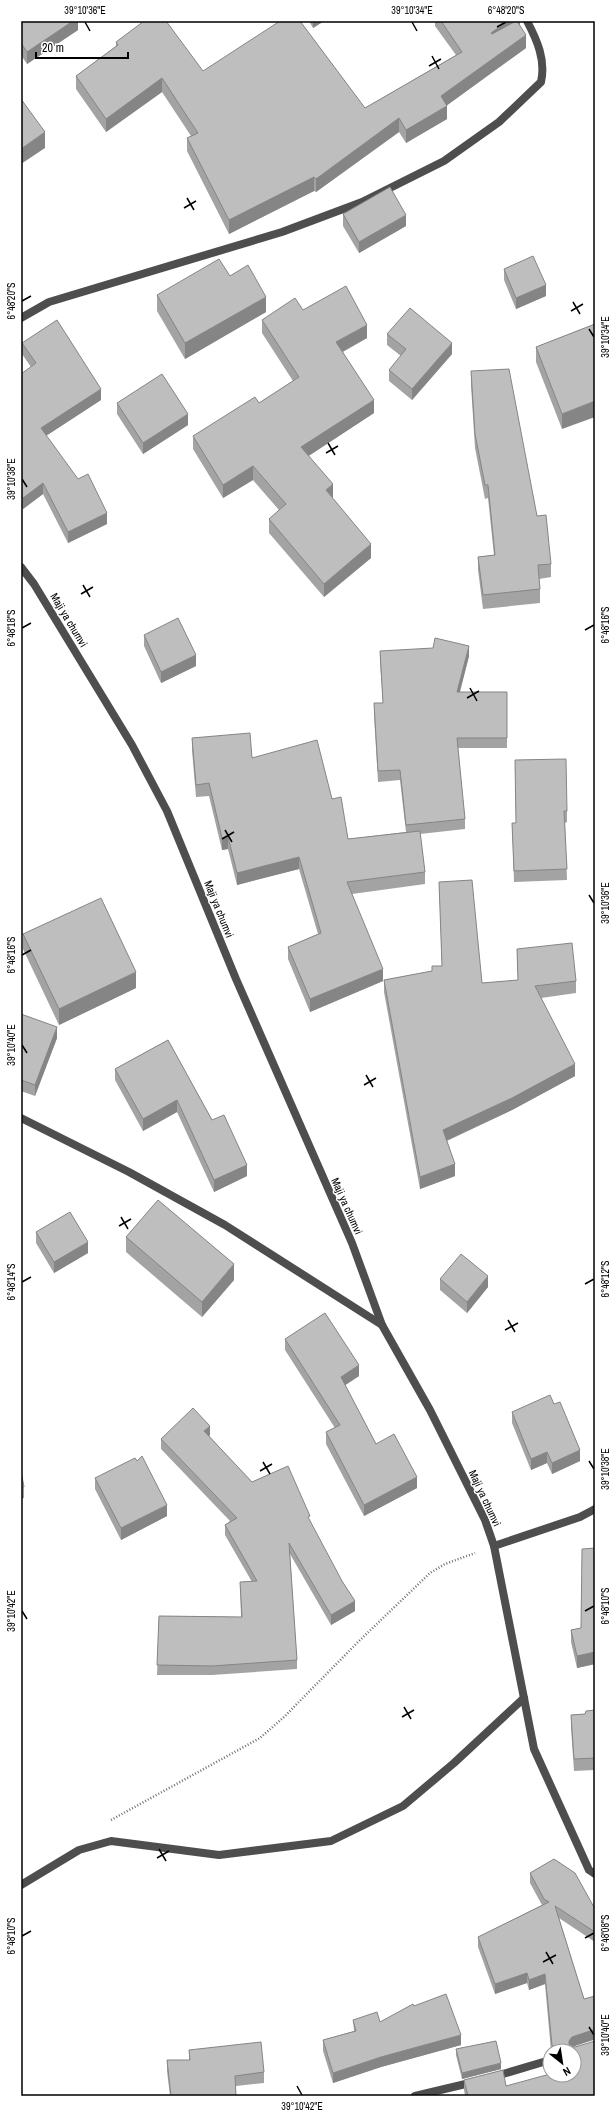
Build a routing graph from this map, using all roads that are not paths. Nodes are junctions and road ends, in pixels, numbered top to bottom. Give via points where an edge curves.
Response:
1 (527, 21) edge
2 (21, 318) edge
3 (21, 567) edge
4 (21, 1118) edge
5 (382, 1325) junction
6 (595, 1509) edge
7 (494, 1546) junction
8 (524, 1698) junction
9 (595, 1874) edge
10 (21, 1885) edge
11 (542, 2063) edge
12 (415, 2096) edge

1 - 2 street via 540,53 543,74 541,82 499,122 444,161 362,202 282,232 49,302
3 - 5 street, Maji ya chumvi via 34,584 132,745 166,811 239,986 352,1243
4 - 5 street via 129,1172 218,1222
5 - 7 street, Maji ya chumvi via 433,1417 485,1520
6 - 7 street via 580,1517
7 - 8 street, Maji ya chumvi
8 - 9 street, Maji ya chumvi via 534,1749 589,1870
8 - 10 street via 403,1806 331,1841 219,1855 111,1841 79,1850
11 - 12 street

